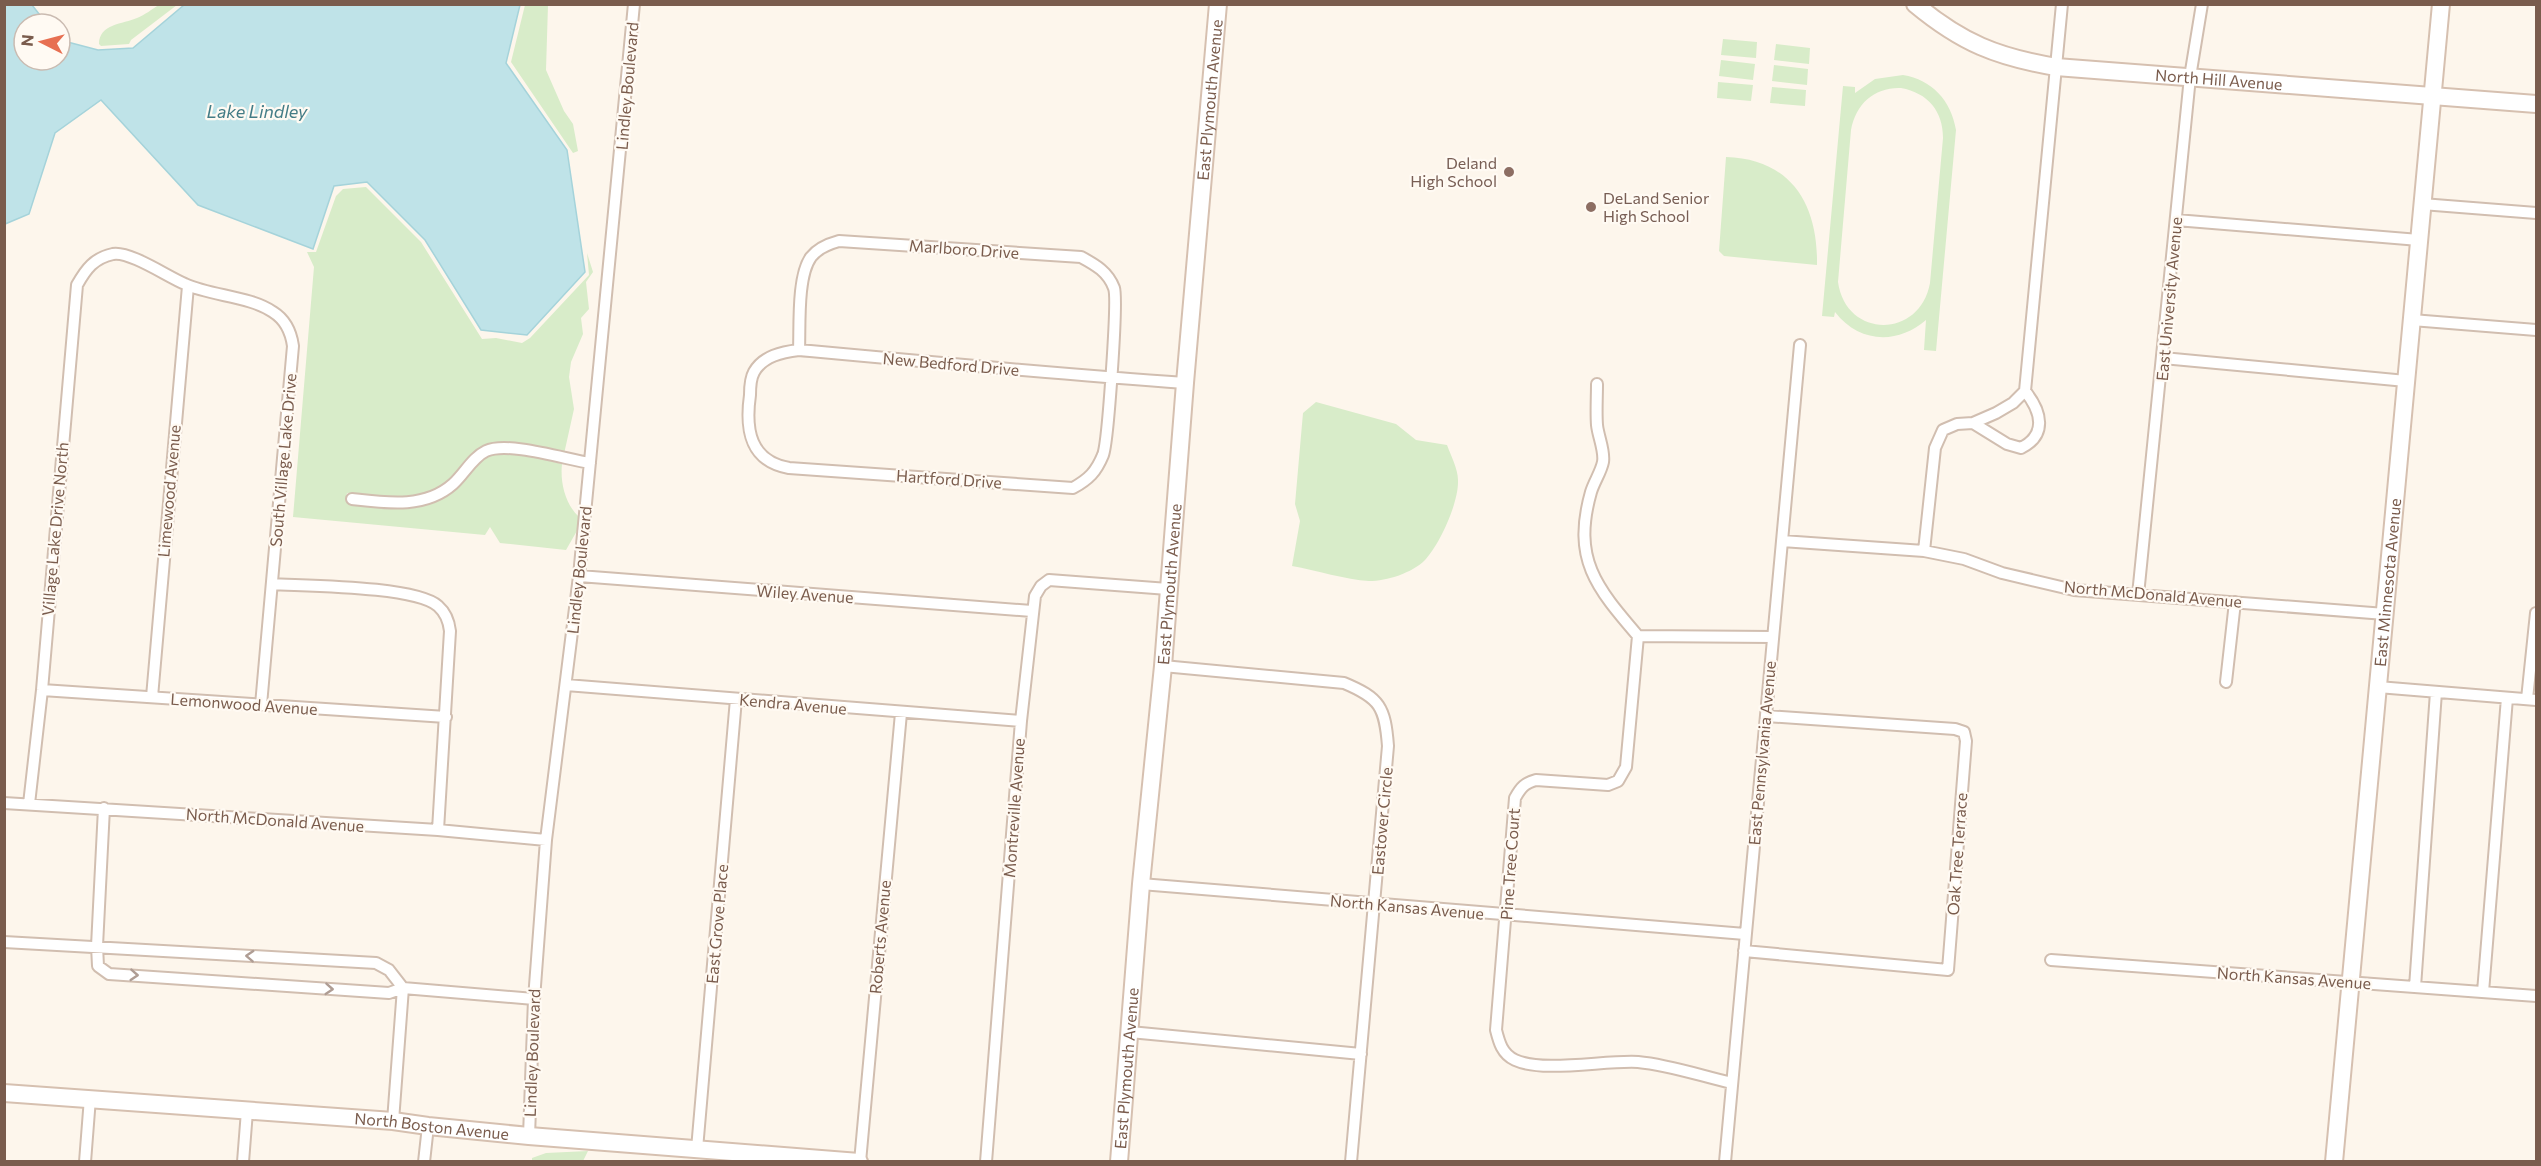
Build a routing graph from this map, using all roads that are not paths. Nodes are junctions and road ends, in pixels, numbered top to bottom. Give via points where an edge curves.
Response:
1 (634, 4) edge
2 (1218, 4) edge
3 (1916, 4) edge
4 (2062, 4) edge
5 (2202, 4) edge
6 (2440, 4) edge
7 (2056, 67) junction
8 (2190, 77) junction
9 (2432, 95) junction
10 (2536, 104) edge
11 (2422, 204) junction
12 (2536, 213) edge
13 (2176, 220) junction
14 (2419, 240) junction
15 (95, 260) joint
16 (188, 286) junction
17 (2412, 320) junction
18 (2536, 330) edge
19 (1800, 345) dead end
20 (799, 350) junction
21 (2163, 358) junction
22 (1111, 378) junction
23 (2406, 381) junction
24 (1185, 382) junction
25 (1597, 384) dead end
26 (2025, 391) junction
27 (749, 402) joint
28 (1973, 423) junction
29 (590, 462) junction
30 (352, 499) dead end
31 (1782, 541) junction
32 (1924, 551) junction
33 (579, 576) junction
34 (272, 584) junction
35 (1168, 589) junction
36 (2138, 595) junction
37 (2235, 602) junction
38 (1032, 611) junction
39 (2536, 613) edge
40 (2385, 614) junction
41 (1638, 636) junction
42 (1773, 637) junction
43 (1164, 666) junction
44 (2226, 682) dead end
45 (566, 685) junction
46 (2378, 687) junction
47 (42, 690) junction
48 (2436, 692) junction
49 (152, 697) junction
50 (2507, 698) junction
51 (736, 699) junction
52 (2532, 700) edge
53 (261, 705) junction
54 (901, 713) junction
55 (1766, 716) junction
56 (446, 717) junction
57 (1021, 721) junction
58 (4, 803) edge
59 (29, 804) junction
60 (105, 808) junction
61 (438, 830) junction
62 (546, 840) junction
63 (1141, 884) junction
64 (1374, 905) junction
65 (1507, 915) junction
66 (1745, 934) junction
67 (4, 942) edge
68 (97, 946) junction
69 (1744, 951) junction
70 (2051, 960) dead end
71 (2351, 982) junction
72 (2415, 987) junction
73 (403, 988) junction
74 (2483, 992) junction
75 (2536, 996) edge
76 (534, 999) junction
77 (1130, 1032) junction
78 (1361, 1054) junction
79 (1732, 1083) junction
80 (4, 1093) edge
81 (90, 1098) junction
82 (247, 1111) junction
83 (393, 1120) junction
84 (428, 1126) junction
85 (529, 1136) junction
86 (697, 1149) junction
87 (748, 1157) edge
88 (85, 1161) edge
89 (243, 1161) edge
90 (424, 1161) edge
91 (859, 1161) edge
92 (986, 1161) edge
93 (1119, 1161) edge
94 (1351, 1161) edge
95 (1725, 1161) edge
96 (2334, 1161) edge

1 - 29 street, Lindley Boulevard
2 - 24 street, East Plymouth Avenue
3 - 7 street, North Hill Avenue via 1967,42 1996,54
4 - 7 street
5 - 8 street, East University Avenue
6 - 9 street, East Minnesota Avenue
7 - 8 street, North Hill Avenue
7 - 26 street
8 - 9 street, North Hill Avenue
8 - 13 street, East University Avenue
9 - 10 street, North Hill Avenue
9 - 11 street, East Minnesota Avenue
11 - 12 street
11 - 14 street, East Minnesota Avenue
13 - 14 street
13 - 21 street, East University Avenue
14 - 17 street, East Minnesota Avenue
15 - 16 street, South Village Lake Drive via 116,253
15 - 47 street, Village Lake Drive North via 77,285
16 - 34 street, South Village Lake Drive via 273,311 290,330 293,346
16 - 49 street, Limewood Avenue
17 - 18 street
17 - 23 street, East Minnesota Avenue
19 - 31 street, East Pennsylvania Avenue
20 - 22 street, New Bedford Drive
20 - 22 street, Marlboro Drive via 804,272 811,257 824,246 839,241 1082,257 1106,274 1115,291
20 - 27 street, New Bedford Drive via 772,356 754,371
21 - 23 street
21 - 36 street, East University Avenue
22 - 24 street, New Bedford Drive
22 - 27 street, Hartford Drive via 1104,452 1094,474 1073,488 776,466 766,460 750,436
23 - 40 street, East Minnesota Avenue
24 - 35 street, East Plymouth Avenue
25 - 41 street via 1597,424 1603,461 1584,523 1584,548 1590,570
26 - 28 street via 2013,403
26 - 28 street via 2040,422 2038,435 2031,443 2021,448 2014,446
28 - 32 street via 1943,430 1938,438
29 - 30 street via 512,448 487,451 438,494 393,504
29 - 33 street, Lindley Boulevard
31 - 32 street, North McDonald Avenue
31 - 42 street, East Pennsylvania Avenue
32 - 36 street, North McDonald Avenue via 2074,590
33 - 38 street, Wiley Avenue
33 - 45 street, Lindley Boulevard
34 - 53 street, South Village Lake Drive
34 - 56 street via 403,593 438,606 450,631
35 - 38 street, Montreville Avenue via 1049,580 1035,596
35 - 43 street, East Plymouth Avenue
36 - 37 street, North McDonald Avenue
37 - 40 street, North McDonald Avenue
37 - 44 street
38 - 57 street, Montreville Avenue
39 - 52 street
40 - 46 street, East Minnesota Avenue
41 - 42 street
41 - 65 street, Pine Tree Court via 1626,767 1618,781 1608,785 1536,780 1521,787 1515,798
42 - 55 street, East Pennsylvania Avenue
43 - 63 street, East Plymouth Avenue
43 - 64 street, Eastover Circle via 1344,683 1368,693 1379,705 1389,746
45 - 51 street, Kendra Avenue
45 - 62 street, Lindley Boulevard
46 - 48 street
46 - 71 street, East Minnesota Avenue
47 - 49 street, Lemonwood Avenue
47 - 59 street, Village Lake Drive North
48 - 50 street
48 - 72 street
49 - 53 street, Lemonwood Avenue
50 - 52 street
50 - 74 street
51 - 54 street, Kendra Avenue
51 - 86 street, East Grove Place
53 - 56 street, Lemonwood Avenue
54 - 57 street, Kendra Avenue
54 - 91 street, Roberts Avenue
55 - 66 street, East Pennsylvania Avenue
55 - 69 street, Oak Tree Terrace via 1964,732 1948,970
56 - 61 street
57 - 92 street, Montreville Avenue
58 - 59 street, North McDonald Avenue
59 - 60 street, North McDonald Avenue
60 - 61 street, North McDonald Avenue
60 - 68 street
61 - 62 street, North McDonald Avenue
62 - 76 street, Lindley Boulevard
63 - 64 street, North Kansas Avenue
63 - 77 street, East Plymouth Avenue
64 - 65 street, North Kansas Avenue
64 - 78 street, Eastover Circle
65 - 66 street, North Kansas Avenue
65 - 79 street, Pine Tree Court via 1496,1030 1506,1054 1516,1061 1538,1065 1638,1062
66 - 69 street, East Pennsylvania Avenue
67 - 68 street
73 -> 68 street via 389,970 376,963
68 -> 73 street via 98,966 109,974 389,993
69 - 79 street, East Pennsylvania Avenue
70 - 71 street, North Kansas Avenue
71 - 72 street, North Kansas Avenue
71 - 96 street, East Minnesota Avenue
72 - 74 street, North Kansas Avenue
73 - 76 street
73 - 83 street
74 - 75 street, North Kansas Avenue
76 - 85 street, Lindley Boulevard
77 - 78 street
77 - 93 street, East Plymouth Avenue
78 - 94 street, Eastover Circle
79 - 95 street, East Pennsylvania Avenue
80 - 81 street, North Boston Avenue
81 - 82 street, North Boston Avenue
81 - 88 street
82 - 83 street, North Boston Avenue
82 - 89 street
83 - 84 street, North Boston Avenue
84 - 85 street, North Boston Avenue
84 - 90 street
85 - 86 street, North Boston Avenue
86 - 87 street, North Boston Avenue
87 - 91 street, North Boston Avenue

